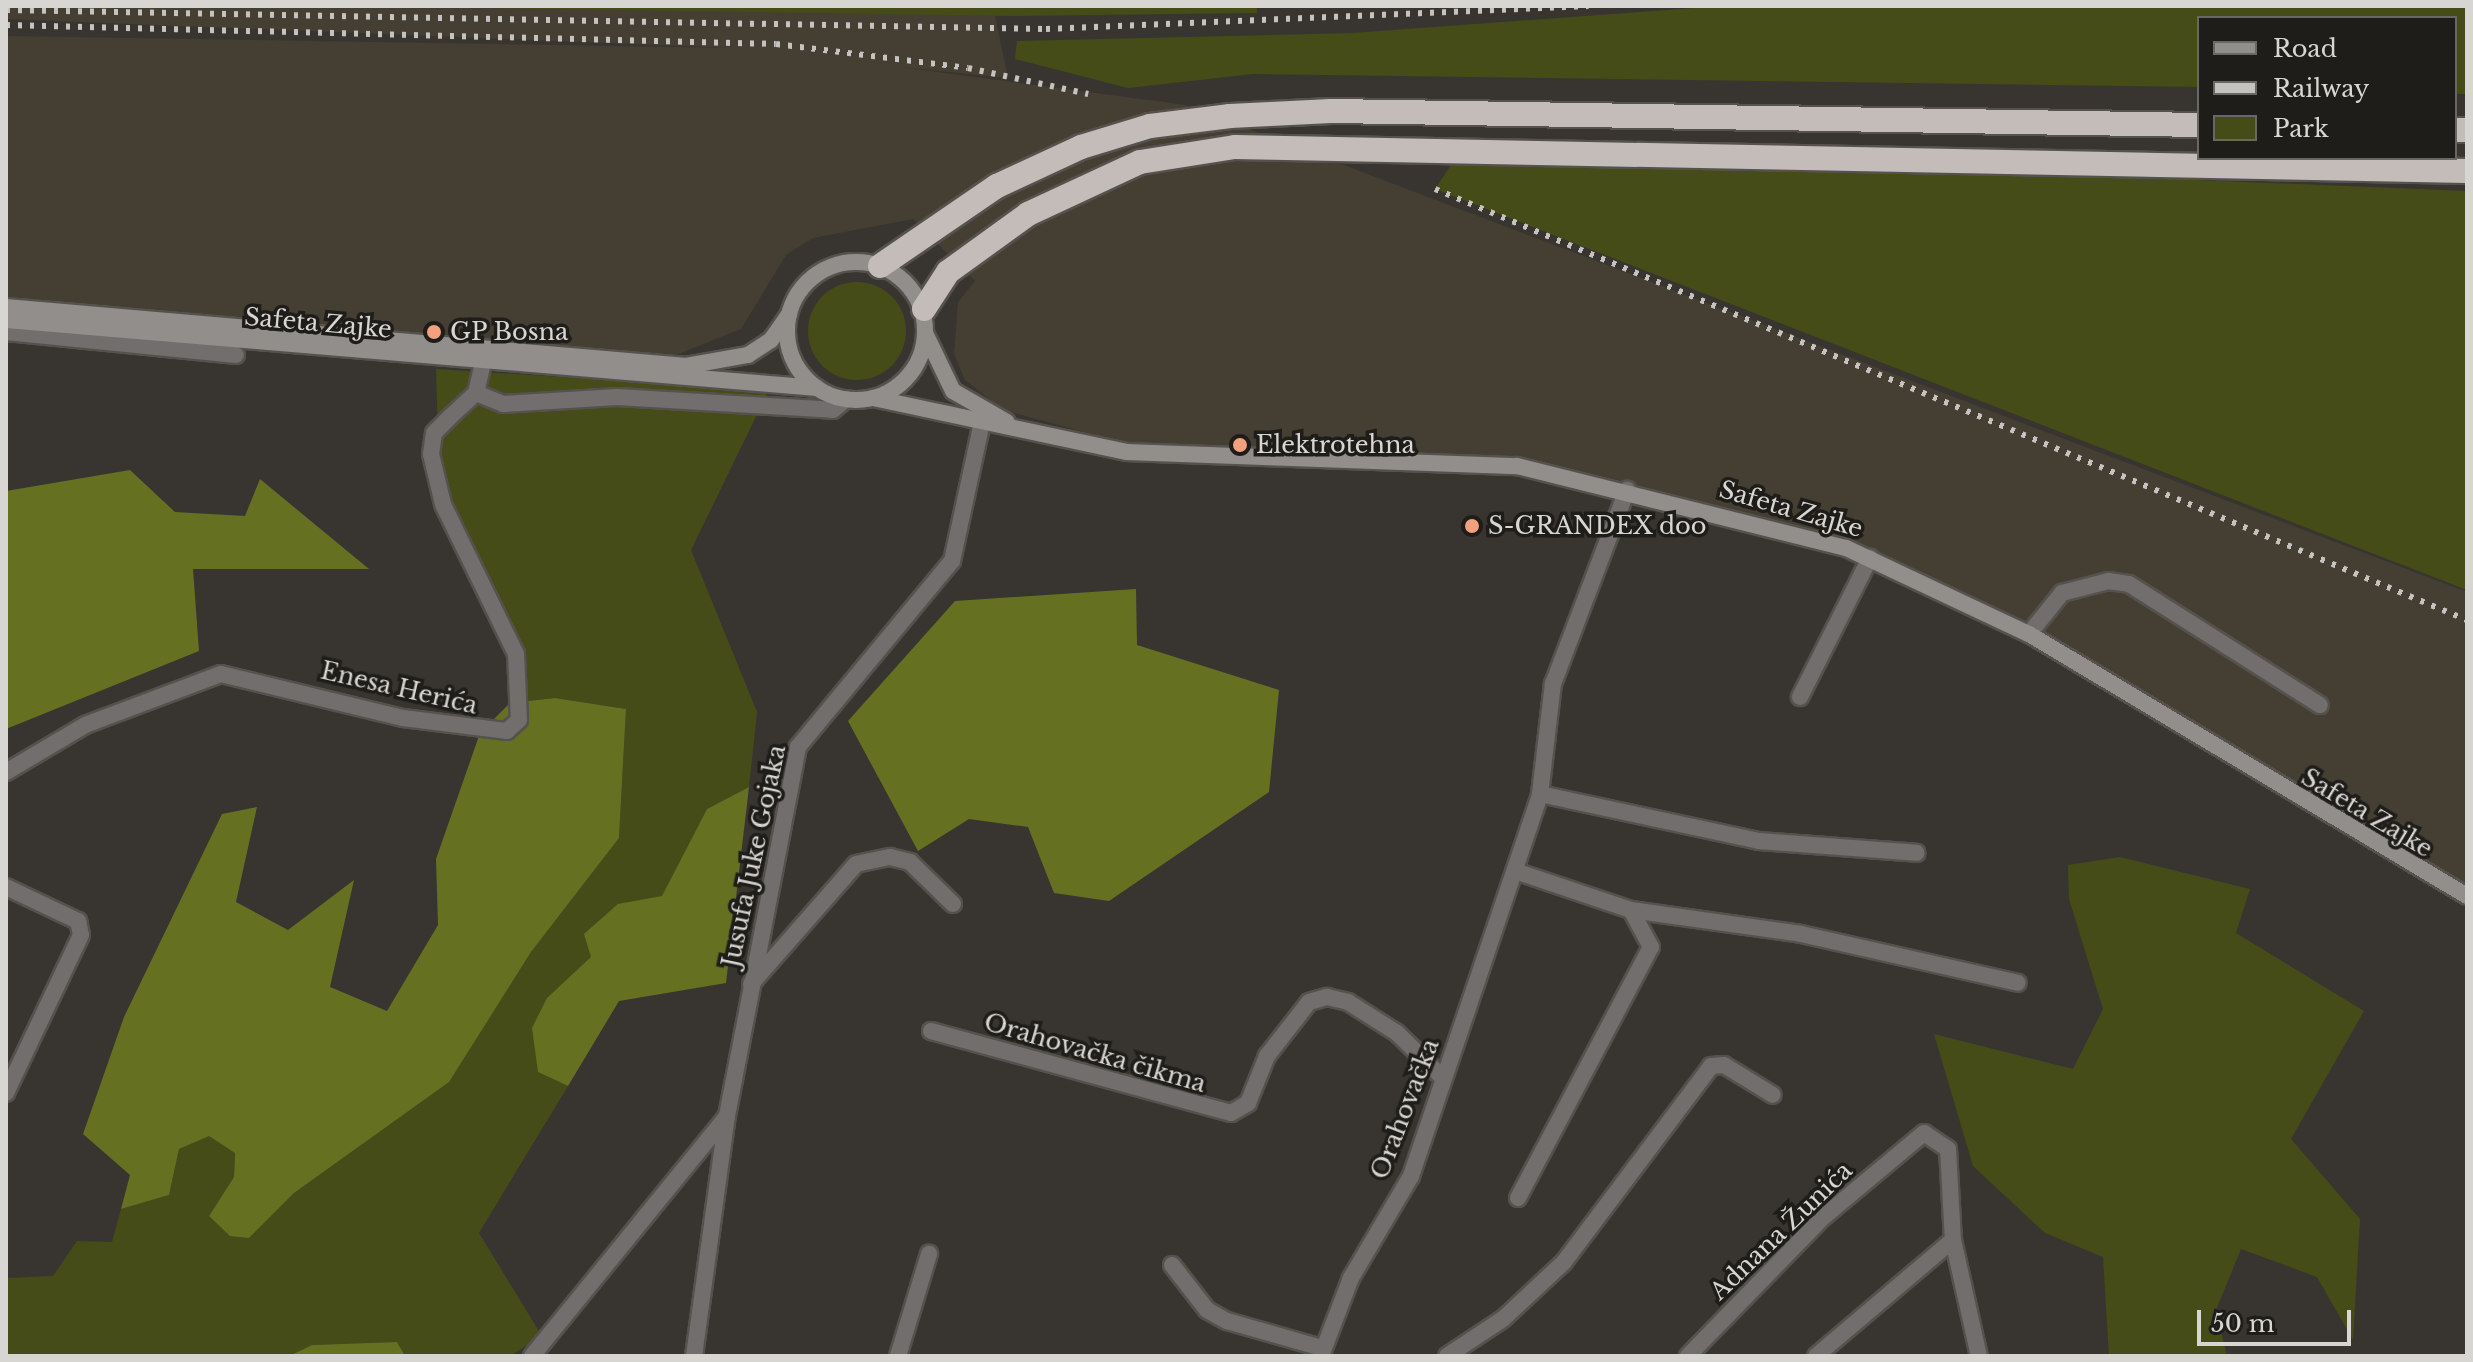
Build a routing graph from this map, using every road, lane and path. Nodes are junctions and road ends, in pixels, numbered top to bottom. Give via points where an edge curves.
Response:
1 (2197, 125) edge
2 (2003, 160) junction
3 (2467, 171) edge
4 (2467, 186) edge
5 (880, 266) junction
6 (6, 307) edge
7 (789, 314) junction
8 (6, 320) edge
9 (924, 321) junction
10 (6, 332) edge
11 (236, 355) dead end
12 (483, 362) junction
13 (817, 388) junction
14 (476, 393) junction
15 (873, 398) junction
16 (846, 399) junction
17 (982, 422) junction
18 (1018, 429) junction
19 (1627, 490) junction
20 (1870, 558) junction
21 (2029, 634) junction
22 (1800, 697) dead end
23 (2320, 705) dead end
24 (6, 772) edge
25 (1540, 794) junction
26 (1917, 853) dead end
27 (1515, 871) junction
28 (6, 887) edge
29 (2467, 896) edge
30 (953, 904) dead end
31 (1631, 910) junction
32 (2018, 983) dead end
33 (750, 985) junction
34 (931, 1031) dead end
35 (1443, 1078) junction
36 (6, 1093) edge
37 (1773, 1095) dead end
38 (727, 1116) junction
39 (1518, 1198) dead end
40 (1953, 1240) junction
41 (929, 1254) dead end
42 (1172, 1265) dead end
43 (1321, 1352) edge
44 (1974, 1354) edge
45 (532, 1356) edge
46 (694, 1356) edge
47 (898, 1356) edge
48 (1447, 1356) edge
49 (1688, 1356) edge
50 (1816, 1356) edge

1 - 5 highway via 1331,111 1202,119 1130,131 1023,172
2 - 3 highway
2 - 4 highway
2 - 9 highway via 1330,143 1182,153 1140,162 1028,214 948,272
5 - 7 main road, Safeta Zajke via 835,266 814,276
5 - 9 main road, Safeta Zajke
6 - 7 main road, Safeta Zajke via 686,366 748,355 771,340
7 - 13 main road via 791,355
8 - 12 main road, Safeta Zajke
9 - 15 main road via 910,374
9 - 18 main road, Safeta Zajke via 953,391
10 - 11 street
12 - 13 main road, Safeta Zajke
12 - 14 street
13 - 16 main road, Safeta Zajke
14 - 16 street via 503,404 617,397 833,410
14 - 24 street, Enesa Herića via 434,433 431,454 443,504 516,654 519,720 507,731 403,718 221,674 85,725
15 - 16 main road, Safeta Zajke
15 - 17 main road, Safeta Zajke
17 - 18 main road, Safeta Zajke
17 - 33 street, Jusufa Juke Gojaka via 952,561 798,747
18 - 19 main road, Safeta Zajke via 1140,453 1483,462
19 - 20 main road, Safeta Zajke
19 - 25 street, Orahovačka via 1553,684
20 - 21 main road, Safeta Zajke
20 - 22 street
21 - 23 street via 2062,593 2108,581 2129,584
21 - 29 main road, Safeta Zajke
25 - 26 street via 1759,841
25 - 27 street, Orahovačka
27 - 31 street
27 - 35 street, Orahovačka
28 - 36 street via 78,921 81,935
30 - 33 street via 910,862 890,857 856,864
31 - 32 street via 1801,934
31 - 39 street via 1651,947
33 - 38 street, Jusufa Juke Gojaka
34 - 35 street, Orahovačka čikma via 1231,1113 1248,1103 1267,1056 1309,1002 1338,998 1397,1033
35 - 43 street, Orahovačka via 1411,1176 1351,1278
37 - 48 street via 1724,1065 1711,1066 1564,1262 1503,1319
38 - 45 street, Jusufa Juke Gojaka
38 - 46 street, Jusufa Juke Gojaka
40 - 44 street
40 - 49 street, Adnana Žunića via 1948,1149 1924,1133 1821,1219
40 - 50 street
41 - 47 street
42 - 43 street via 1207,1310

